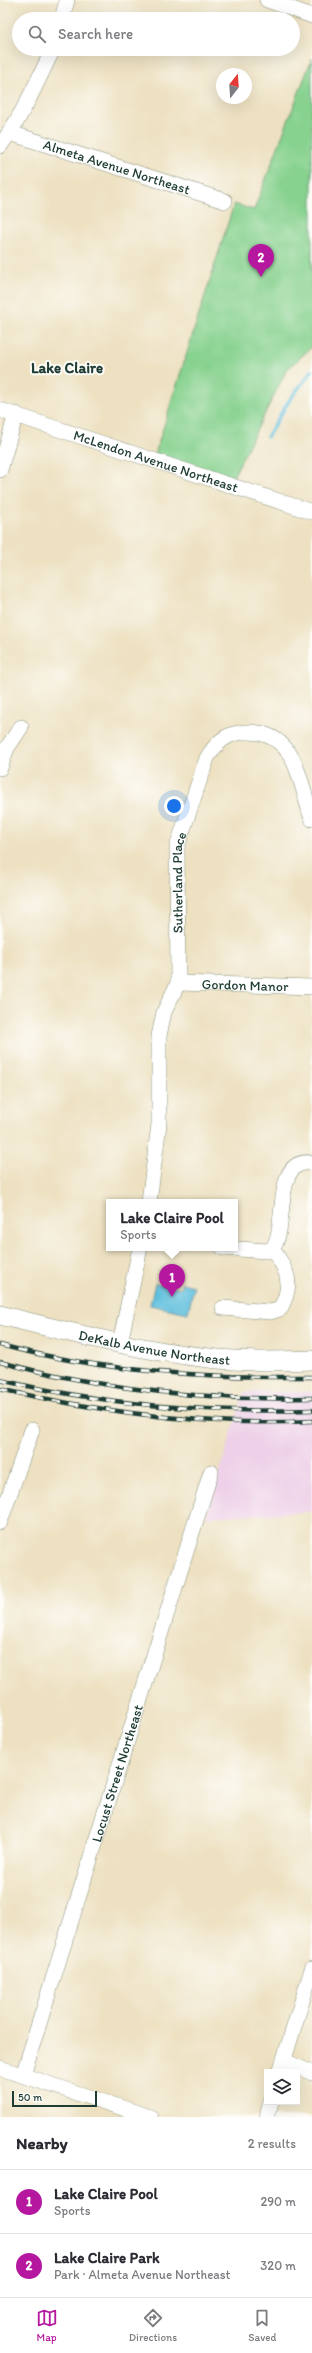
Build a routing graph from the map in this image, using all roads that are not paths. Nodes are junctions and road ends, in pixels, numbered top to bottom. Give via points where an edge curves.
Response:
1 (67, 0) edge
2 (267, 0) edge
3 (64, 12) edge
4 (312, 16) edge
5 (49, 56) edge
6 (10, 133) junction
7 (0, 146) edge
8 (225, 201) dead end
9 (0, 410) edge
10 (16, 414) junction
11 (0, 470) edge
12 (312, 512) edge
13 (21, 727) dead end
14 (0, 768) edge
15 (312, 819) edge
16 (178, 983) junction
17 (312, 987) edge
18 (312, 1163) edge
19 (149, 1199) edge
20 (238, 1249) edge
21 (272, 1249) junction
22 (139, 1251) edge
23 (223, 1308) dead end
24 (0, 1315) edge
25 (120, 1343) junction
26 (312, 1360) edge
27 (32, 1430) dead end
28 (211, 1472) dead end
29 (0, 1522) edge
30 (312, 1969) edge
31 (282, 2066) edge
32 (0, 2068) edge
33 (312, 2073) edge
34 (23, 2075) junction
35 (270, 2105) edge
36 (150, 2117) edge
37 (267, 2117) edge

1 - 3 street
2 - 4 street
5 - 6 street
6 - 7 street
6 - 8 street, Almeta Avenue Northeast
9 - 10 street, McLendon Avenue Northeast
10 - 11 street
10 - 12 street, McLendon Avenue Northeast
13 - 14 street via 7,748
15 - 16 street, Sutherland Place via 300,775 291,754 280,741 265,734 233,732 213,748 207,758 177,847
16 - 17 street, Gordon Manor
16 - 19 street, Sutherland Place via 164,1012 159,1036 159,1124
18 - 21 street via 296,1166 288,1176 277,1240
20 - 21 street
21 - 23 street via 282,1262 288,1279 285,1299 280,1309 271,1312
22 - 25 street
24 - 25 main road, DeKalb Avenue Northeast
25 - 26 main road, DeKalb Avenue Northeast via 208,1358
27 - 29 street
28 - 34 street, Locust Street Northeast
30 - 31 street
31 - 33 street
32 - 34 street
34 - 36 street
35 - 37 street

